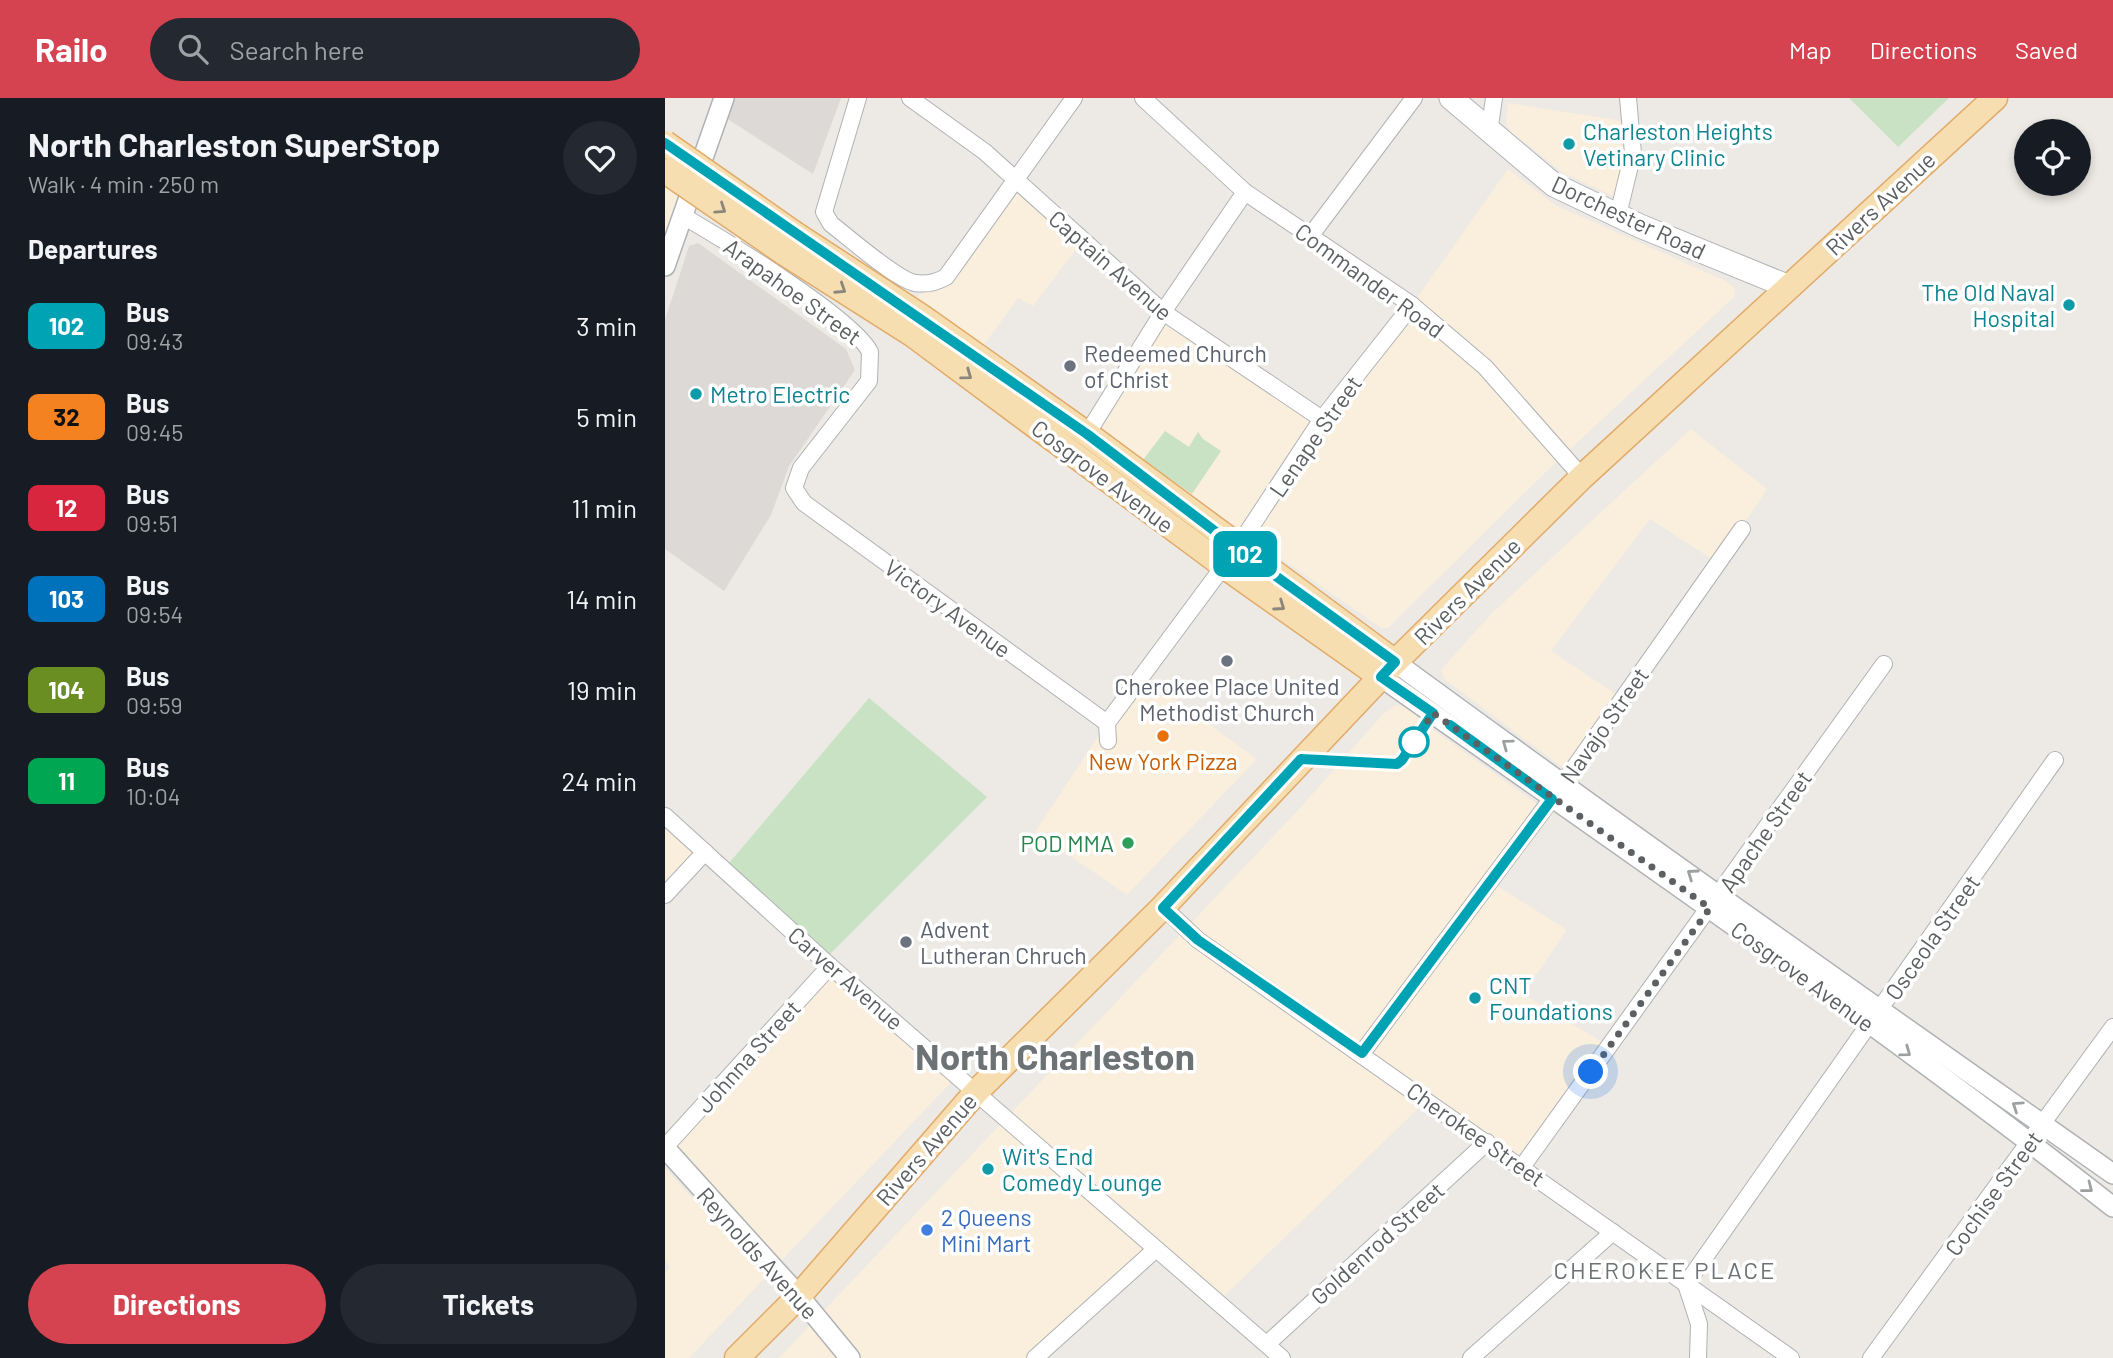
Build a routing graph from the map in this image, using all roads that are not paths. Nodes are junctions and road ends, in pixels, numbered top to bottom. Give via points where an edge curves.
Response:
1 (724, 98) edge
2 (857, 98) edge
3 (910, 98) edge
4 (1074, 98) edge
5 (1143, 98) edge
6 (1414, 98) edge
7 (1451, 98) edge
8 (1494, 98) edge
9 (1627, 98) edge
10 (1995, 98) edge
11 (1489, 134) junction
12 (665, 143) edge
13 (665, 171) edge
14 (1013, 180) junction
15 (1245, 192) junction
16 (1618, 215) junction
17 (683, 216) junction
18 (1311, 236) junction
19 (789, 243) junction
20 (665, 266) edge
21 (1789, 287) junction
22 (1412, 305) junction
23 (1163, 312) junction
24 (1322, 419) junction
25 (1087, 434) junction
26 (1582, 477) junction
27 (794, 488) joint
28 (1742, 529) dead end
29 (1230, 557) junction
30 (1884, 664) dead end
31 (1388, 669) junction
32 (1107, 723) junction
33 (1108, 741) dead end
34 (2055, 760) dead end
35 (1557, 792) junction
36 (665, 816) edge
37 (705, 852) junction
38 (665, 895) edge
39 (1715, 901) junction
40 (1163, 908) junction
41 (830, 966) junction
42 (1875, 1019) junction
43 (2113, 1027) edge
44 (1362, 1053) junction
45 (977, 1091) junction
46 (2043, 1125) junction
47 (1487, 1142) junction
48 (2031, 1143) junction
49 (665, 1147) edge
50 (1522, 1167) junction
51 (2113, 1174) edge
52 (2113, 1207) edge
53 (1613, 1232) junction
54 (1156, 1249) junction
55 (1686, 1284) junction
56 (799, 1296) junction
57 (1267, 1344) junction
58 (737, 1358) edge
59 (850, 1358) edge
60 (1035, 1358) edge
61 (1282, 1358) edge
62 (1471, 1358) edge
63 (1698, 1358) edge
64 (1791, 1358) edge
65 (1871, 1358) edge

1 - 17 street
2 - 14 street via 824,206 831,223 912,283 946,277
3 - 14 street, Captain Avenue via 985,152
4 - 14 street
5 - 15 street, Commander Road
6 - 18 street
7 - 11 main road, Dorchester Road
8 - 11 street
9 - 16 street via 1633,153
10 - 21 main road, Rivers Avenue
11 - 16 main road, Dorchester Road via 1554,186
12 - 19 main road, Cosgrove Avenue, bridge
13 -> 19 main road, Cosgrove Avenue, bridge
14 - 23 street, Captain Avenue
15 - 18 street, Commander Road
15 - 23 street
16 - 21 main road, Dorchester Road
17 - 20 street
17 - 27 street, Arapahoe Street via 856,333 870,352 869,381 801,468
18 - 22 street, Commander Road
19 - 25 main road, Cosgrove Avenue via 922,317
19 -> 29 main road, Cosgrove Avenue
21 - 26 main road, Rivers Avenue
22 - 24 street, Lenape Street
22 - 26 street, Commander Road via 1485,367
23 - 24 street, Captain Avenue
23 - 25 street
24 - 29 street, Lenape Street
25 - 29 main road, Cosgrove Avenue
26 - 31 main road, Rivers Avenue
27 - 32 street, Victory Avenue via 804,503
28 - 35 street, Navajo Street
29 - 31 main road, Cosgrove Avenue
29 - 32 street, Lenape Street
30 - 39 street, Apache Street
31 - 35 street, Cosgrove Avenue
31 - 40 main road, Rivers Avenue
32 - 33 street
34 - 42 street, Osceola Street
35 - 39 street, Cosgrove Avenue
35 - 44 street, Navajo Street
36 - 37 street, Carver Avenue
37 - 38 street
37 - 41 street, Carver Avenue
39 - 42 street, Cosgrove Avenue
39 - 50 street, Apache Street
40 - 44 street, Cherokee Street via 1198,940
40 - 45 main road, Rivers Avenue
41 - 45 street, Carver Avenue
41 - 49 street, Johnna Street
46 -> 42 street, Cosgrove Avenue
42 -> 48 street, Cosgrove Avenue
42 - 55 street, Osceola Street
43 - 46 street, Cochise Street
44 - 47 street, Cherokee Street
45 - 54 street, Carver Avenue
45 - 56 main road, Rivers Avenue
46 - 48 street, Cochise Street
46 - 51 street, Cosgrove Avenue
47 - 50 street, Cherokee Street
47 - 57 street, Goldenrod Street
48 -> 52 street, Cosgrove Avenue
48 - 65 street, Cochise Street
49 - 56 street, Reynolds Avenue
50 - 53 street, Cherokee Street
53 - 55 street, Cherokee Street
53 - 62 street
54 - 57 street, Carver Avenue
54 - 60 street
55 - 63 street via 1699,1324
55 - 64 street, Cherokee Street
56 - 58 main road, Rivers Avenue
56 - 59 street, Reynolds Avenue
57 - 61 street, Carver Avenue

